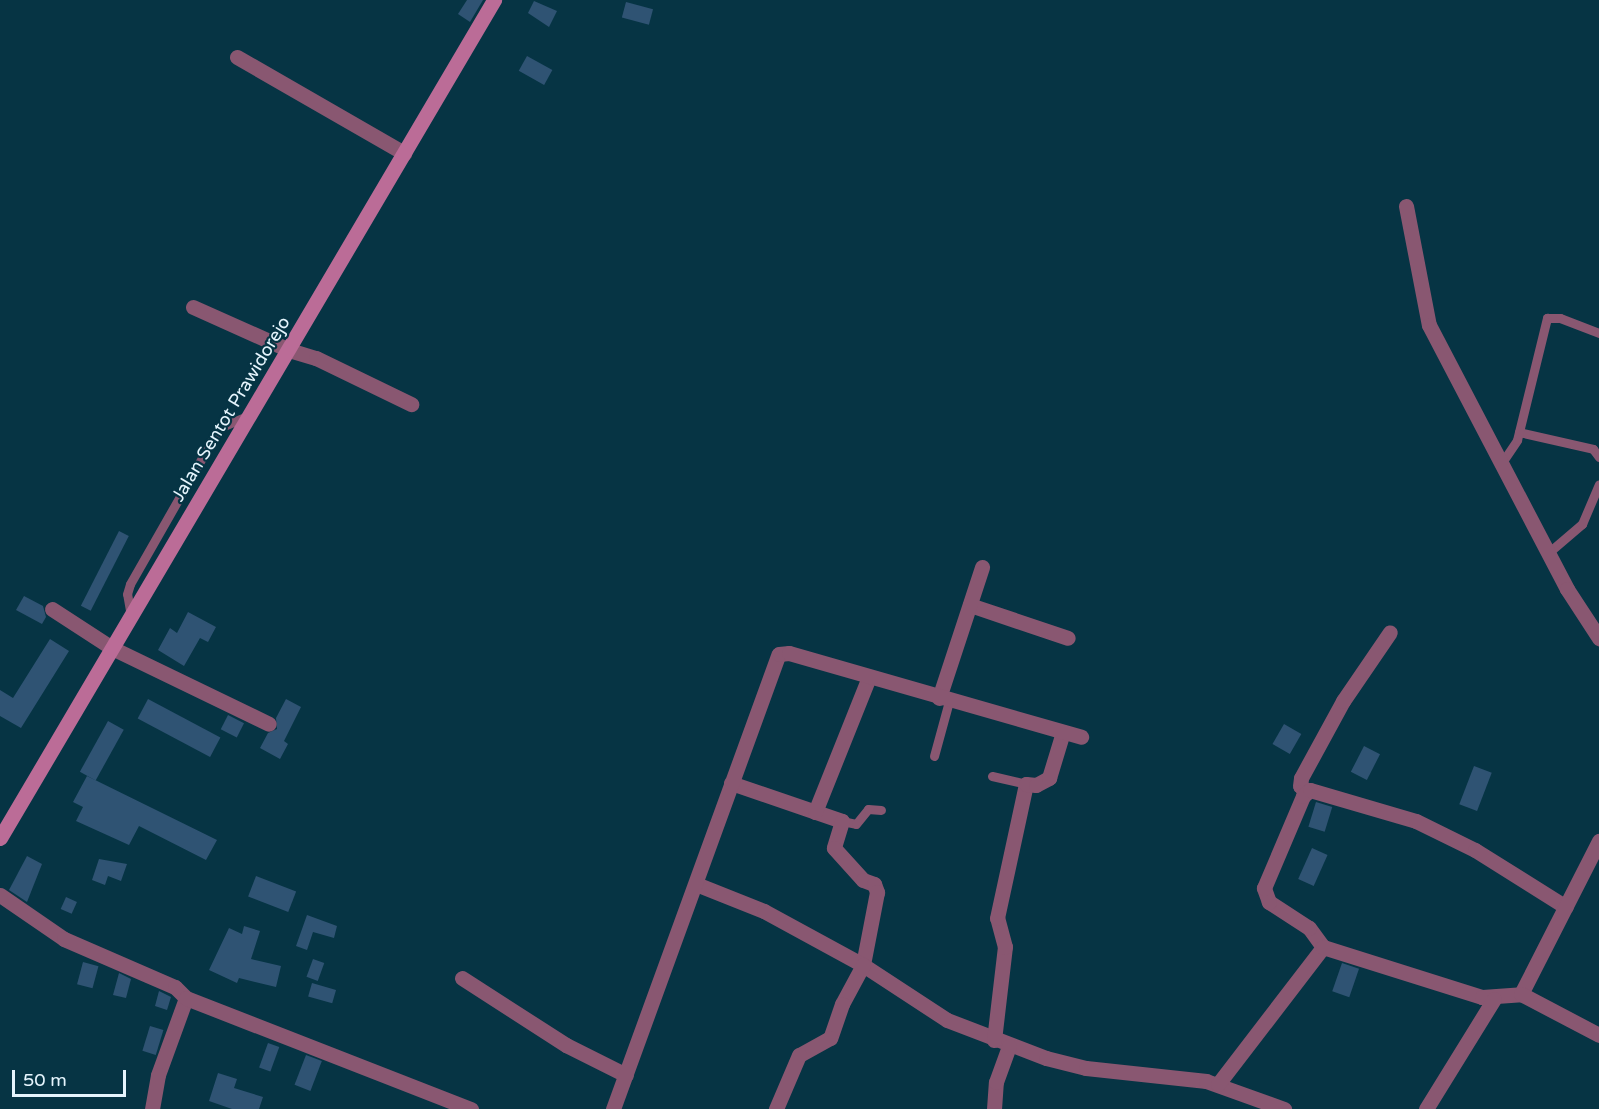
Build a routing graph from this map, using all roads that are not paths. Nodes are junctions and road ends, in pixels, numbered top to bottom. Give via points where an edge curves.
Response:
1 (494, 0) edge
2 (237, 57) dead end
3 (404, 153) junction
4 (1406, 206) dead end
5 (193, 307) dead end
6 (1599, 333) edge
7 (289, 350) junction
8 (411, 404) dead end
9 (1519, 432) junction
10 (1599, 458) edge
11 (1501, 464) junction
12 (1599, 484) edge
13 (1548, 553) junction
14 (982, 567) dead end
15 (970, 604) junction
16 (52, 609) dead end
17 (1390, 632) dead end
18 (1068, 638) dead end
19 (1599, 638) edge
20 (112, 648) junction
21 (868, 677) junction
22 (944, 700) junction
23 (269, 724) dead end
24 (1063, 732) junction
25 (1081, 736) dead end
26 (934, 756) dead end
27 (992, 776) dead end
28 (731, 783) junction
29 (1026, 784) junction
30 (1308, 791) junction
31 (881, 810) dead end
32 (815, 812) junction
33 (842, 821) junction
34 (0, 838) edge
35 (1599, 841) edge
36 (696, 884) junction
37 (0, 895) edge
38 (1566, 907) junction
39 (1323, 947) junction
40 (863, 965) junction
41 (462, 978) dead end
42 (1521, 994) junction
43 (186, 998) junction
44 (1494, 999) junction
45 (1599, 1035) edge
46 (994, 1040) junction
47 (1009, 1046) junction
48 (626, 1075) junction
49 (1218, 1084) junction
50 (152, 1109) edge
51 (471, 1109) edge
52 (613, 1109) edge
53 (776, 1109) edge
54 (994, 1109) edge
55 (1284, 1109) edge
56 (1425, 1109) edge

1 - 3 main road, Jalan Sentot Prawidorejo
2 - 3 street
3 - 7 main road, Jalan Sentot Prawidorejo
4 - 11 street via 1429,325
5 - 7 street
6 - 9 lane via 1560,318 1547,318
7 - 8 street via 316,358
7 - 20 main road, Jalan Sentot Prawidorejo
9 - 10 lane via 1593,449
9 - 11 lane
11 - 13 street
12 - 13 lane via 1582,524
13 - 19 street
14 - 15 street
15 - 18 street
15 - 22 street
16 - 20 street
17 - 30 street via 1343,701 1301,778 1300,786
20 - 23 street
20 - 34 main road, Jalan Sentot Prawidorejo
21 - 22 street
21 - 28 street via 789,653 779,654
21 - 32 street
22 - 24 street
22 - 26 lane
24 - 25 street
24 - 29 street via 1049,778 1036,785
27 - 29 lane
28 - 32 street
28 - 36 street
29 - 46 street via 997,918 1005,947
30 - 38 street via 1416,821 1475,850
30 - 39 street via 1264,888 1269,902 1309,928
31 - 33 lane via 868,809 856,824
32 - 33 street
33 - 40 street via 834,848 863,880 874,884 877,892
35 - 38 street
36 - 40 street via 764,910
36 - 48 street
37 - 43 street via 64,939 175,987
38 - 42 street
39 - 44 street
39 - 49 street
40 - 46 street via 947,1020
40 - 53 street via 842,1004 830,1038 799,1055
41 - 48 street via 566,1045
42 - 44 street
42 - 45 street
43 - 50 street via 158,1075
43 - 51 street
44 - 56 street
46 - 47 street
47 - 49 street via 1086,1068
47 - 54 street via 996,1082
48 - 52 street
49 - 55 street

